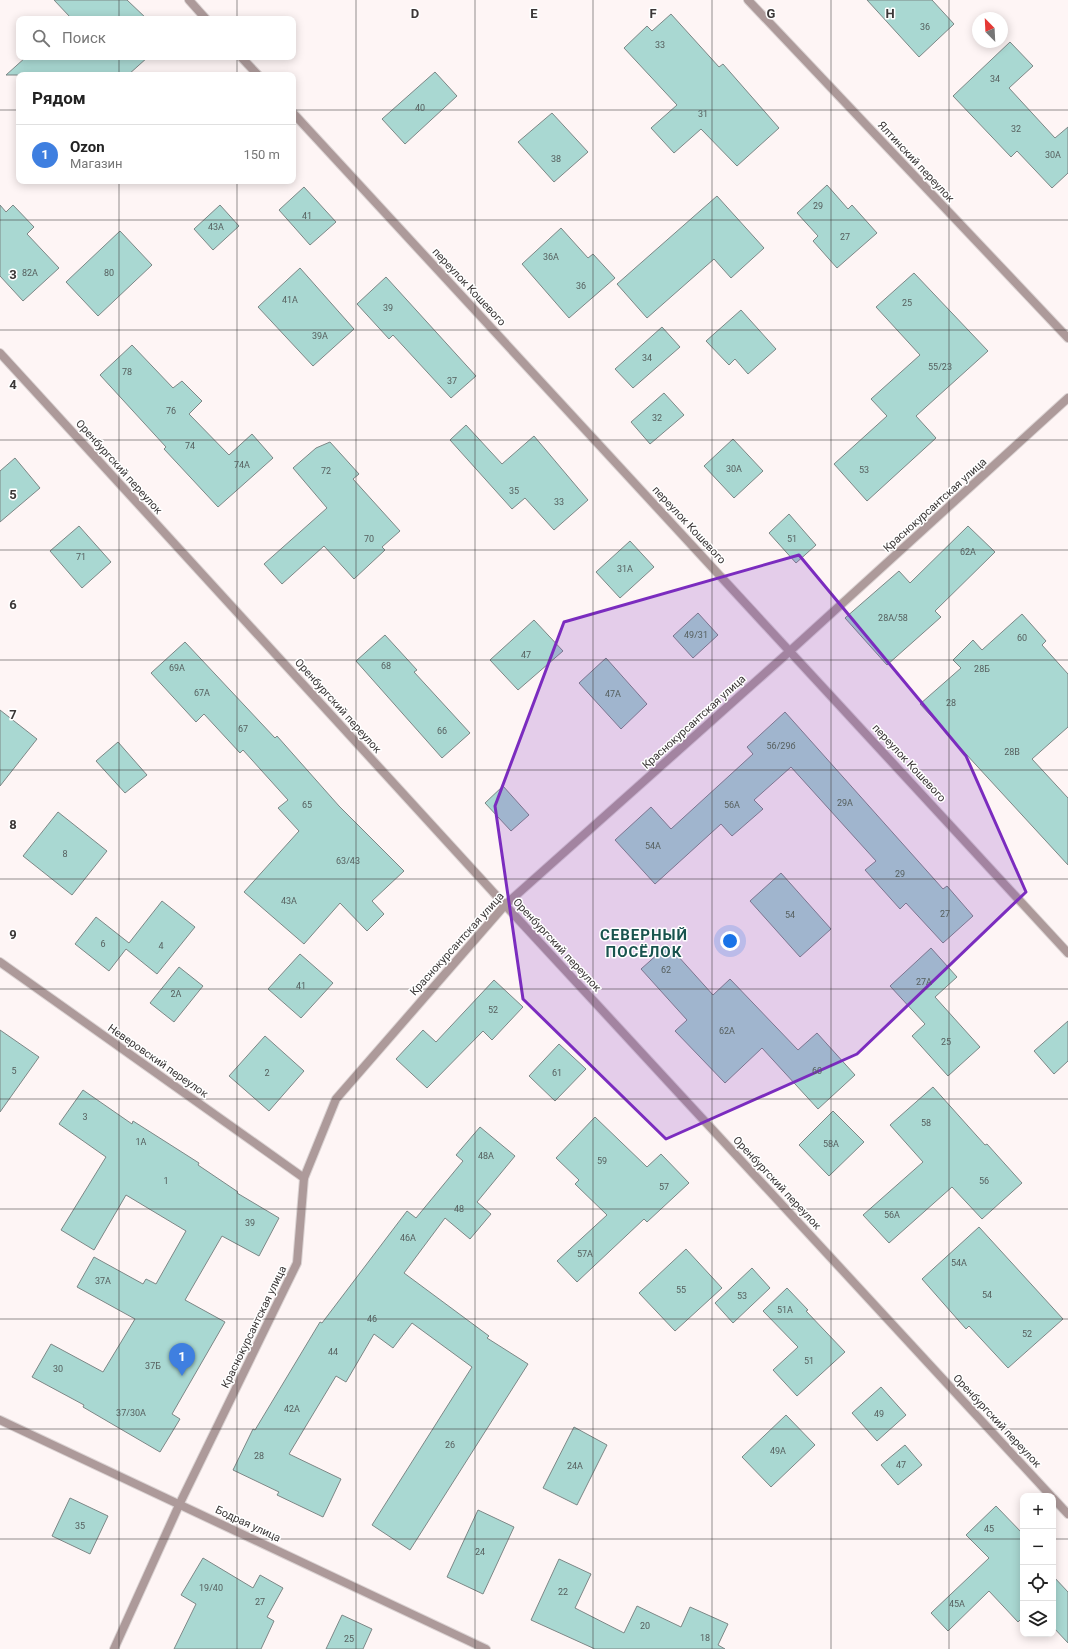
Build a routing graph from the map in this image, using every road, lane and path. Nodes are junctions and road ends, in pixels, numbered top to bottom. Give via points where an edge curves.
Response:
1 (189, 0) edge
2 (748, 0) edge
3 (203, 16) edge
4 (244, 60) edge
5 (255, 72) edge
6 (296, 116) edge
7 (1068, 338) edge
8 (0, 353) edge
9 (1068, 398) edge
10 (790, 651) junction
11 (505, 905) junction
12 (1068, 953) edge
13 (0, 962) edge
14 (304, 1178) junction
15 (0, 1420) edge
16 (1048, 1493) edge
17 (1056, 1501) edge
18 (180, 1504) junction
19 (1068, 1514) edge
20 (114, 1649) edge
21 (486, 1649) edge

1 - 3 street
2 - 7 street, Ялтинский переулок
4 - 5 street
6 - 10 street, переулок Кошевого
8 - 11 street, Оренбургский переулок
9 - 10 street, Краснокурсантская улица
10 - 11 street, Краснокурсантская улица
10 - 12 street, переулок Кошевого
11 - 14 street, Краснокурсантская улица via 336,1099
11 - 16 street, Оренбургский переулок
13 - 14 street, Неверовский переулок
14 - 18 street, Краснокурсантская улица via 297,1263
15 - 18 street, Бодрая улица
17 - 19 street, Оренбургский переулок
18 - 20 street, Краснокурсантская улица
18 - 21 street, Бодрая улица

